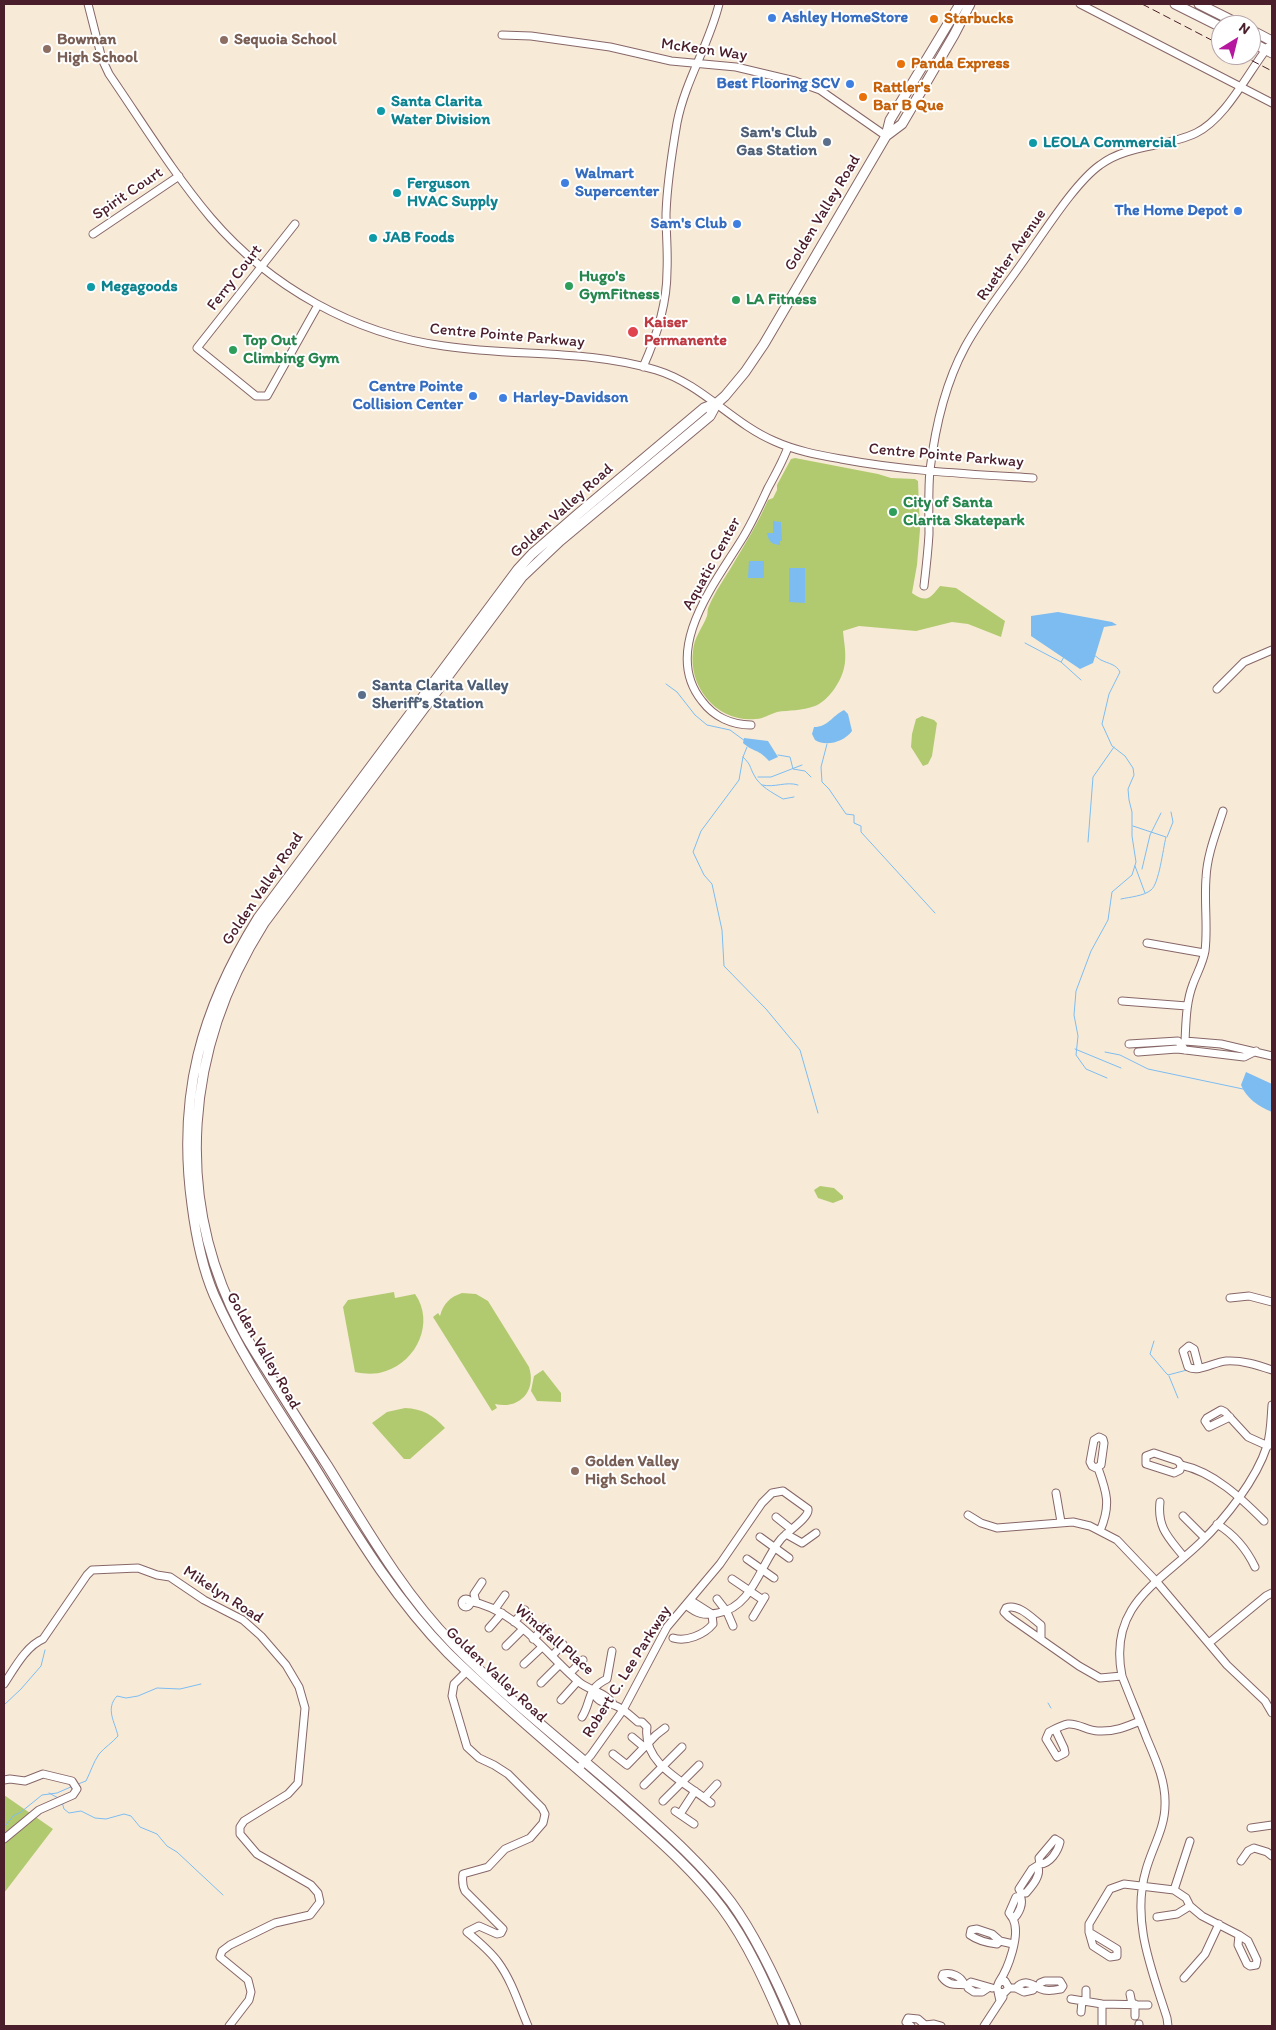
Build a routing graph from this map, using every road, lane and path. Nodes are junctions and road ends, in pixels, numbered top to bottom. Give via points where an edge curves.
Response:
1 (88, 4) edge
2 (718, 4) edge
3 (960, 4) edge
4 (970, 4) edge
5 (1080, 4) edge
6 (1176, 4) edge
7 (1200, 4) edge
8 (1221, 15) edge
9 (1211, 22) edge
10 (502, 35) dead end
11 (1272, 41) edge
12 (1269, 51) edge
13 (696, 65) junction
14 (1240, 86) junction
15 (1272, 103) edge
16 (886, 136) junction
17 (179, 176) junction
18 (294, 224) dead end
19 (93, 234) dead end
20 (262, 267) junction
21 (318, 305) junction
22 (643, 367) junction
23 (717, 403) junction
24 (788, 447) junction
25 (930, 471) junction
26 (1033, 478) dead end
27 (924, 586) dead end
28 (1272, 650) edge
29 (1217, 689) dead end
30 (751, 725) dead end
31 (1223, 811) dead end
32 (1148, 943) dead end
33 (1204, 953) junction
34 (1122, 1001) dead end
35 (1187, 1006) junction
36 (1129, 1044) dead end
37 (1184, 1050) junction
38 (1256, 1051) junction
39 (1138, 1052) dead end
40 (1272, 1056) edge
41 (1230, 1298) dead end
42 (1272, 1302) edge
43 (1199, 1368) dead end
44 (1272, 1370) edge
45 (1272, 1405) edge
46 (1230, 1417) dead end
47 (1268, 1446) junction
48 (1181, 1465) junction
49 (1098, 1468) dead end
50 (1056, 1493) dead end
51 (1240, 1496) junction
52 (1160, 1502) dead end
53 (968, 1515) dead end
54 (1183, 1516) dead end
55 (776, 1517) dead end
56 (1264, 1521) dead end
57 (1061, 1522) junction
58 (1217, 1524) junction
59 (788, 1531) junction
60 (1100, 1531) junction
61 (816, 1533) dead end
62 (760, 1537) dead end
63 (1205, 1538) junction
64 (775, 1547) junction
65 (1184, 1557) junction
66 (789, 1558) dead end
67 (747, 1559) dead end
68 (1255, 1566) dead end
69 (762, 1569) junction
70 (774, 1578) dead end
71 (732, 1579) dead end
72 (1156, 1581) junction
73 (482, 1582) dead end
74 (750, 1591) junction
75 (1272, 1593) edge
76 (505, 1595) dead end
77 (717, 1600) dead end
78 (688, 1603) junction
79 (495, 1609) junction
80 (526, 1610) dead end
81 (727, 1612) junction
82 (502, 1613) junction
83 (712, 1614) junction
84 (753, 1617) dead end
85 (514, 1622) junction
86 (734, 1626) dead end
87 (545, 1627) dead end
88 (489, 1628) dead end
89 (523, 1629) junction
90 (533, 1638) junction
91 (673, 1638) dead end
92 (1041, 1638) junction
93 (1209, 1643) junction
94 (563, 1644) dead end
95 (506, 1646) dead end
96 (542, 1647) junction
97 (612, 1652) dead end
98 (552, 1656) junction
99 (583, 1660) dead end
100 (524, 1664) dead end
101 (560, 1664) junction
102 (467, 1671) junction
103 (570, 1673) junction
104 (1122, 1676) junction
105 (578, 1681) junction
106 (541, 1683) dead end
107 (4, 1684) edge
108 (592, 1690) junction
109 (560, 1700) dead end
110 (623, 1710) junction
111 (1272, 1710) edge
112 (582, 1717) dead end
113 (1140, 1720) junction
114 (665, 1728) dead end
115 (1055, 1729) dead end
116 (632, 1737) dead end
117 (646, 1742) junction
118 (682, 1747) dead end
119 (613, 1754) dead end
120 (586, 1762) junction
121 (699, 1765) dead end
122 (662, 1766) junction
123 (578, 1770) junction
124 (4, 1780) edge
125 (681, 1783) junction
126 (717, 1784) dead end
127 (644, 1785) dead end
128 (695, 1791) junction
129 (704, 1798) junction
130 (663, 1801) dead end
131 (711, 1803) dead end
132 (694, 1824) dead end
133 (1272, 1825) edge
134 (1251, 1828) dead end
135 (4, 1839) edge
136 (1190, 1841) dead end
137 (1272, 1856) edge
138 (1241, 1861) dead end
139 (1039, 1865) dead end
140 (1143, 1886) junction
141 (1174, 1890) junction
142 (1190, 1906) junction
143 (1157, 1917) dead end
144 (1219, 1924) junction
145 (1089, 1932) dead end
146 (1239, 1936) dead end
147 (1000, 1940) dead end
148 (1013, 1944) junction
149 (1184, 1978) dead end
150 (966, 1984) dead end
151 (1004, 1986) junction
152 (1037, 1987) dead end
153 (1086, 1990) dead end
154 (1130, 1994) dead end
155 (1071, 1999) dead end
156 (1084, 2001) junction
157 (1102, 2004) junction
158 (1133, 2004) junction
159 (1148, 2005) dead end
160 (1081, 2012) dead end
161 (1135, 2016) dead end
162 (985, 2025) edge
163 (229, 2026) edge
164 (528, 2026) edge
165 (784, 2026) edge
166 (796, 2026) edge
167 (911, 2026) edge
168 (927, 2026) edge
169 (941, 2026) edge
170 (1102, 2026) edge
171 (1168, 2026) edge

1 - 17 street, Centre Pointe Parkway via 109,74
2 - 13 street
3 - 16 main road, Golden Valley Road via 890,120
4 - 16 main road, Golden Valley Road via 902,124
5 - 14 street
6 - 9 main road
7 - 8 main road
10 - 13 street, McKeon Way via 610,47
11 - 12 street, Ruether Avenue
12 - 14 street, Ruether Avenue
13 - 16 street, McKeon Way via 736,67 809,86
13 - 22 street via 680,112 668,189 668,270 664,306
14 - 15 street
14 - 25 street, Ruether Avenue via 1226,106 1196,133 1114,156 1086,178 1051,222 965,347 944,400
16 - 23 main road, Golden Valley Road via 764,344 745,372
17 - 19 street, Spirit Court
17 - 20 street, Centre Pointe Parkway via 224,233
18 - 20 street, Ferry Court
20 - 21 street, Centre Pointe Parkway
20 - 21 street, Ferry Court via 197,348 256,396 267,396
21 - 22 street, Centre Pointe Parkway via 371,328 426,343 474,350 583,356
22 - 23 street, Centre Pointe Parkway via 685,382
23 - 24 street, Centre Pointe Parkway via 761,435
23 - 102 main road, Golden Valley Road via 704,408 578,514 532,554 505,586 258,918 218,992 196,1058 187,1144 190,1192 196,1237 213,1293 263,1385 372,1558 408,1608
23 - 120 main road, Golden Valley Road via 710,416 560,541 522,577 504,600 255,937 218,1017 199,1096 196,1141 200,1203 219,1276 242,1329 380,1551 416,1600 452,1643
24 - 25 street, Centre Pointe Parkway via 885,467
24 - 30 street, Aquatic Center via 749,526 706,598 687,651 691,682 703,702 717,716
25 - 26 street, Centre Pointe Parkway
25 - 27 street, Ruether Avenue
28 - 29 street via 1244,662
31 - 33 street via 1209,856
32 - 33 street
33 - 35 street
34 - 35 street
35 - 38 street via 1185,1040
36 - 37 street via 1178,1041
37 - 38 street via 1240,1058
37 - 39 street
38 - 40 street
41 - 42 street via 1249,1296
43 - 44 street via 1238,1361
45 - 47 street
46 - 47 street via 1248,1437
47 - 51 street
48 - 48 street via 1178,1460 1154,1453 1145,1458 1146,1464 1174,1472 1180,1470
48 - 51 street via 1196,1469
49 - 60 street via 1108,1496 1107,1512
50 - 57 street
51 - 56 street
51 - 58 street
52 - 65 street via 1158,1512 1162,1529
53 - 57 street via 997,1528
54 - 63 street
55 - 59 street
57 - 60 street via 1073,1522
58 - 63 street
58 - 68 street via 1244,1546
59 - 61 street via 794,1540 802,1543
59 - 64 street
59 - 78 street, Robert C. Lee Parkway via 807,1515 808,1508 783,1491 762,1502 720,1564
60 - 72 street via 1117,1540
62 - 64 street
63 - 65 street
64 - 66 street
64 - 69 street
65 - 72 street
67 - 69 street
69 - 70 street
69 - 74 street
71 - 74 street
72 - 93 street
72 - 104 street via 1142,1593 1125,1621 1119,1649
73 - 79 street, Windfall Place via 473,1602
74 - 81 street
74 - 84 street via 764,1599
75 - 93 street
76 - 79 street
77 - 81 street
78 - 83 street
78 - 110 street, Robert C. Lee Parkway via 667,1627
79 - 82 street, Windfall Place
80 - 85 street
81 - 83 street
81 - 86 street
82 - 85 street, Windfall Place
82 - 88 street
83 - 91 street via 713,1624 708,1629 680,1640
85 - 89 street, Windfall Place
87 - 90 street
89 - 90 street, Windfall Place
89 - 95 street
90 - 96 street, Windfall Place
92 - 92 street via 1041,1625 1017,1608 1006,1608 1004,1612 1009,1617
92 - 104 street via 1100,1678
93 - 111 street
94 - 98 street
96 - 98 street, Windfall Place
96 - 100 street
97 - 108 street via 607,1679
98 - 101 street, Windfall Place
99 - 103 street
101 - 103 street, Windfall Place
101 - 106 street
102 - 123 main road, Golden Valley Road
102 - 164 street via 454,1684 452,1696 467,1747 479,1758 508,1774 545,1814 543,1823 530,1838 505,1849 488,1867 464,1874 462,1880 465,1891 503,1929 498,1934 480,1926 468,1932 499,1963
103 - 105 street, Windfall Place
104 - 113 street
105 - 108 street, Windfall Place
105 - 109 street
107 - 163 street, Mikelyn Road via 26,1653 43,1638 92,1570 138,1568 170,1577 242,1620 286,1665 299,1687 305,1708 298,1783 288,1794 244,1821 240,1834 257,1854 311,1885 320,1902 310,1915 275,1923 222,1951 220,1957 248,1980 251,1992 249,2000
108 - 110 street, Windfall Place via 596,1698
108 - 112 street via 588,1708
110 - 117 street, Windfall Place via 638,1722
110 - 120 street, Robert C. Lee Parkway
113 - 115 street via 1121,1729 1107,1731 1067,1724
113 - 140 street via 1161,1774 1166,1804
114 - 117 street
116 - 117 street
117 - 119 street via 627,1766
117 - 122 street
118 - 122 street
120 - 123 street, Robert C. Lee Parkway
120 - 166 main road, Golden Valley Road via 676,1840 733,1904 752,1935
121 - 125 street
122 - 125 street
122 - 127 street
123 - 165 main road, Golden Valley Road via 668,1848 718,1903 744,1943
124 - 135 street via 25,1781 43,1774 72,1781 77,1789 73,1795 39,1810
125 - 128 street
125 - 130 street
126 - 129 street
128 - 129 street
128 - 132 street via 678,1812
129 - 131 street
133 - 134 street
136 - 141 street
137 - 138 street via 1254,1848
139 - 148 street via 1038,1877 1026,1893 1021,1894 1021,1905 1013,1920
140 - 141 street
140 - 145 street via 1124,1884 1110,1889 1088,1924
140 - 171 street via 1140,1903 1144,1943 1152,1954 1151,1968
141 - 142 street via 1186,1898
142 - 143 street via 1177,1914
142 - 144 street
144 - 146 street
144 - 149 street via 1205,1954
147 - 148 street
148 - 151 street
150 - 151 street via 975,1982 988,1988
151 - 152 street via 1024,1992
151 - 162 street via 1000,2001
153 - 156 street
154 - 158 street
155 - 156 street
156 - 157 street
156 - 160 street
157 - 158 street
157 - 170 street
158 - 159 street
158 - 161 street
167 - 168 street via 906,2022 908,2018 918,2019
168 - 169 street

